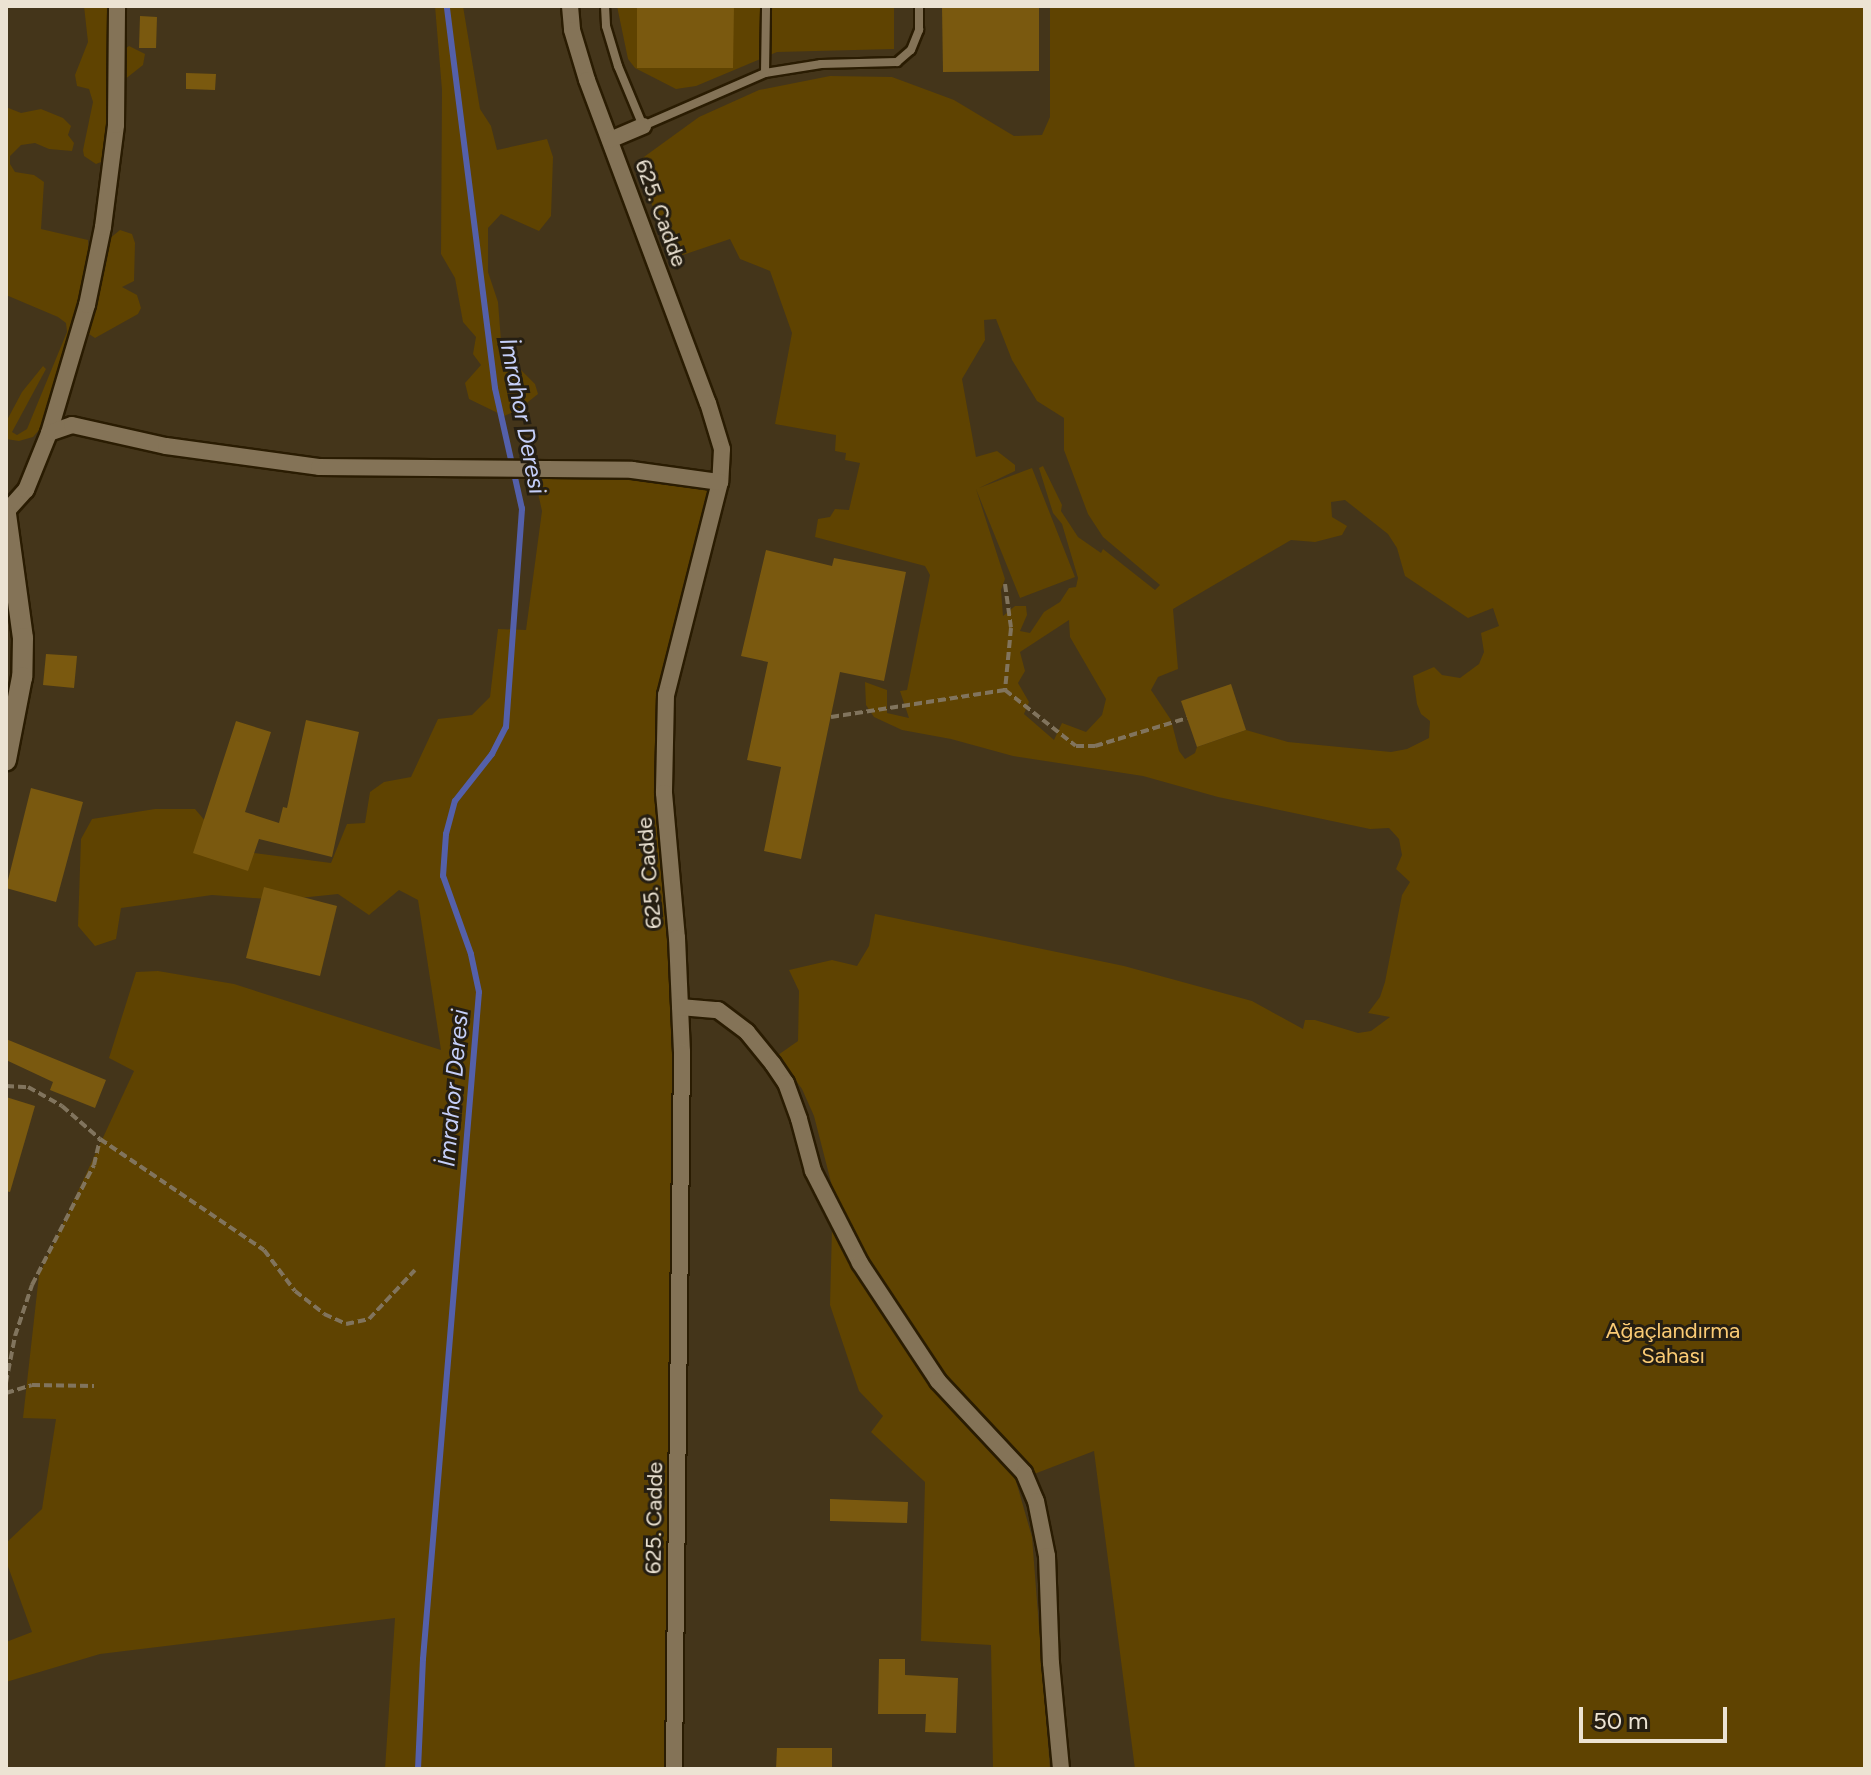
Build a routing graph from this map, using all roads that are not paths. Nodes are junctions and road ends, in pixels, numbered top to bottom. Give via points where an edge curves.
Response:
1 (117, 6) edge
2 (570, 6) edge
3 (605, 6) edge
4 (766, 6) edge
5 (919, 6) edge
6 (765, 73) junction
7 (643, 126) junction
8 (610, 140) junction
9 (49, 433) junction
10 (720, 482) junction
11 (6, 513) edge
12 (6, 760) edge
13 (680, 1007) junction
14 (674, 1769) edge
15 (1061, 1769) edge

1 - 9 street via 116,125 103,227 87,305
2 - 8 street, 625. Cadde via 572,30
3 - 7 lane via 618,66
4 - 6 lane
5 - 6 lane via 919,30 911,50 897,62 821,64
6 - 7 lane
7 - 8 street
8 - 10 street, 625. Cadde via 708,403 722,449
9 - 10 street via 72,425 166,446 319,467 632,470
9 - 11 street via 26,490
10 - 13 street, 625. Cadde via 666,695 664,793
11 - 12 street via 23,638 22,677
13 - 14 street, 625. Cadde
13 - 15 street via 718,1010 747,1032 773,1064 786,1083 813,1171 868,1277 938,1381 1024,1473 1036,1501 1047,1556

